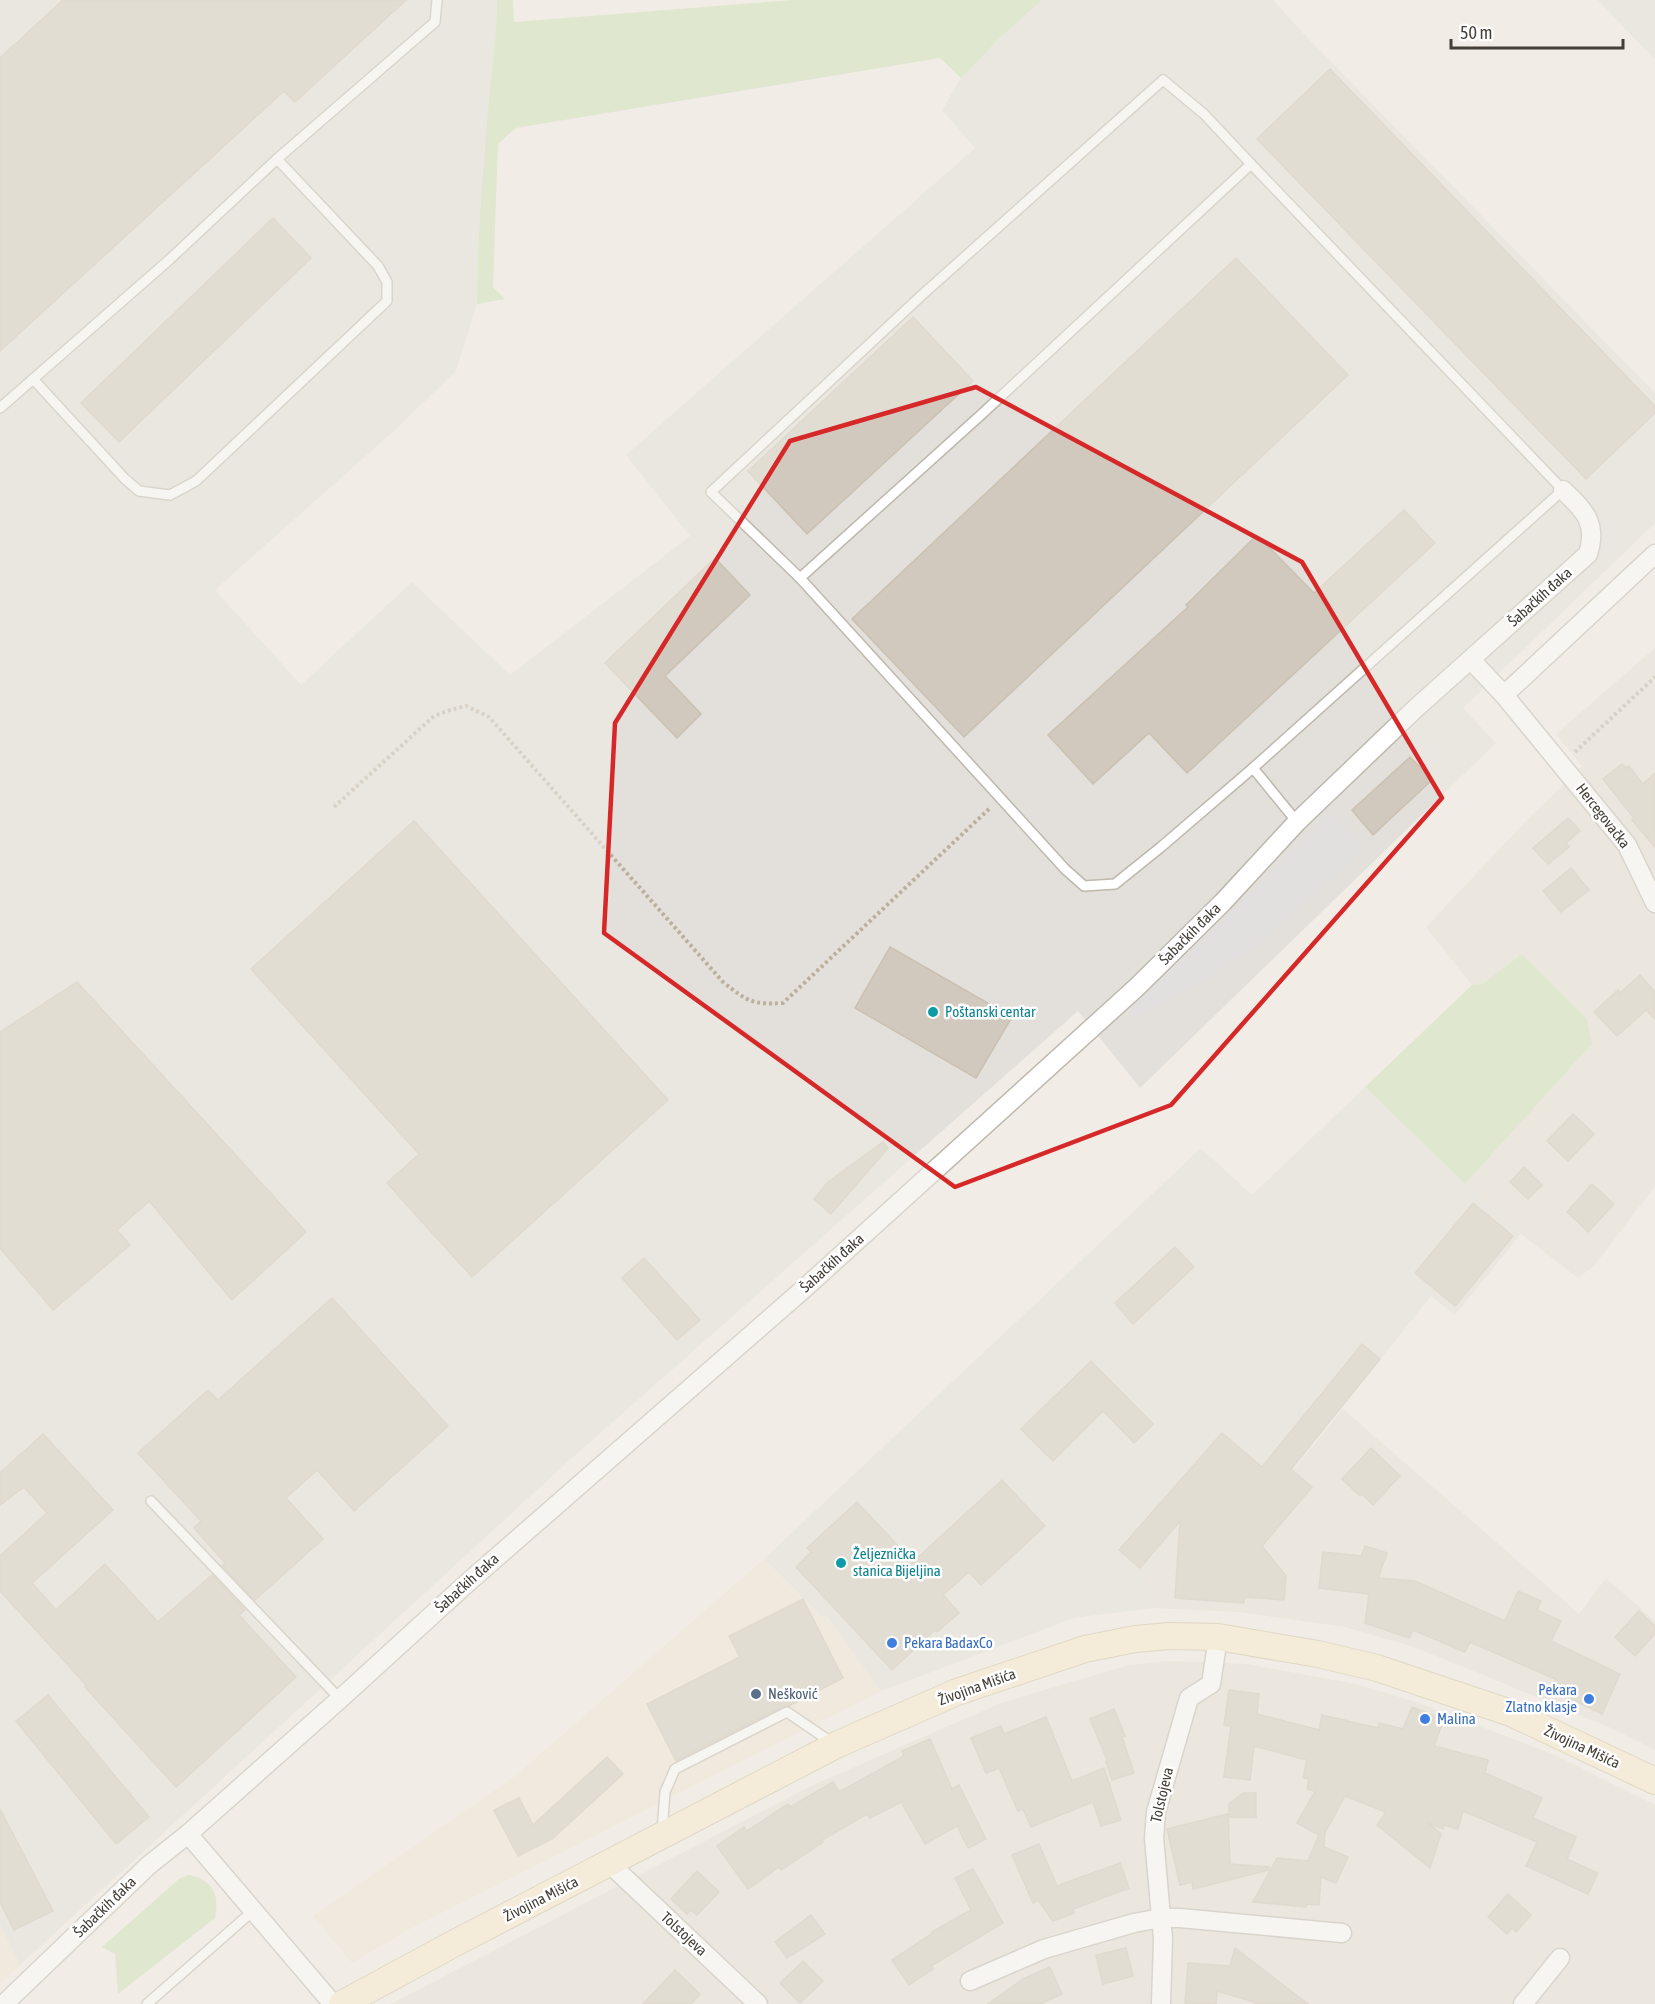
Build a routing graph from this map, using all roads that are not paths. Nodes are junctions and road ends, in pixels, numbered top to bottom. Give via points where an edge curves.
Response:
1 (437, 0) edge
2 (277, 159) junction
3 (1251, 164) junction
4 (33, 380) junction
5 (0, 408) edge
6 (1563, 490) junction
7 (1655, 554) edge
8 (800, 578) junction
9 (1472, 660) junction
10 (1504, 695) junction
11 (1253, 768) junction
12 (1297, 822) junction
13 (1655, 903) edge
14 (151, 1501) dead end
15 (1218, 1637) junction
16 (340, 1699) junction
17 (836, 1745) junction
18 (1655, 1781) edge
19 (188, 1834) junction
20 (661, 1838) junction
21 (610, 1864) junction
22 (254, 1910) junction
23 (1161, 1918) junction
24 (1342, 1933) dead end
25 (1560, 1958) dead end
26 (970, 1981) dead end
27 (4, 2004) edge
28 (147, 2004) edge
29 (333, 2004) edge
30 (342, 2004) edge
31 (758, 2004) edge
32 (1161, 2004) edge
33 (1523, 2004) edge

1 - 2 lane via 435,22
2 - 4 lane
2 - 4 lane via 378,266 387,282 387,301 196,481 170,495 139,491
3 - 6 lane
3 - 8 lane
3 - 8 lane via 1204,114 1163,80 922,295 711,492
4 - 5 lane
6 - 9 street, Šabačkih đaka via 1585,511 1589,521 1588,554
6 - 11 lane
7 - 10 street
8 - 11 lane via 1084,886 1115,884
9 - 10 street, Hercegovačka
9 - 12 street, Šabačkih đaka
10 - 13 street, Hercegovačka via 1627,845
11 - 12 lane
12 - 16 street, Šabačkih đaka via 1223,903 1137,987 807,1286
14 - 16 lane
15 - 17 main road, Živojina Mišića via 1135,1639 1085,1649 957,1692
15 - 18 main road, Živojina Mišića via 1328,1656 1436,1687 1511,1713
15 - 23 street, Tolstojeva via 1211,1684 1189,1698 1156,1812 1154,1838
16 - 19 street, Šabačkih đaka
17 - 20 main road, Živojina Mišića
17 - 20 lane via 787,1712 675,1769 665,1792
19 - 22 street
19 - 27 street, Šabačkih đaka via 149,1865
20 - 21 main road, Živojina Mišića
21 - 30 main road, Živojina Mišića
21 - 31 street, Tolstojeva
22 - 28 lane
22 - 29 street
23 - 24 street
23 - 26 street via 1044,1948
23 - 32 street, Tolstojeva
25 - 33 street

